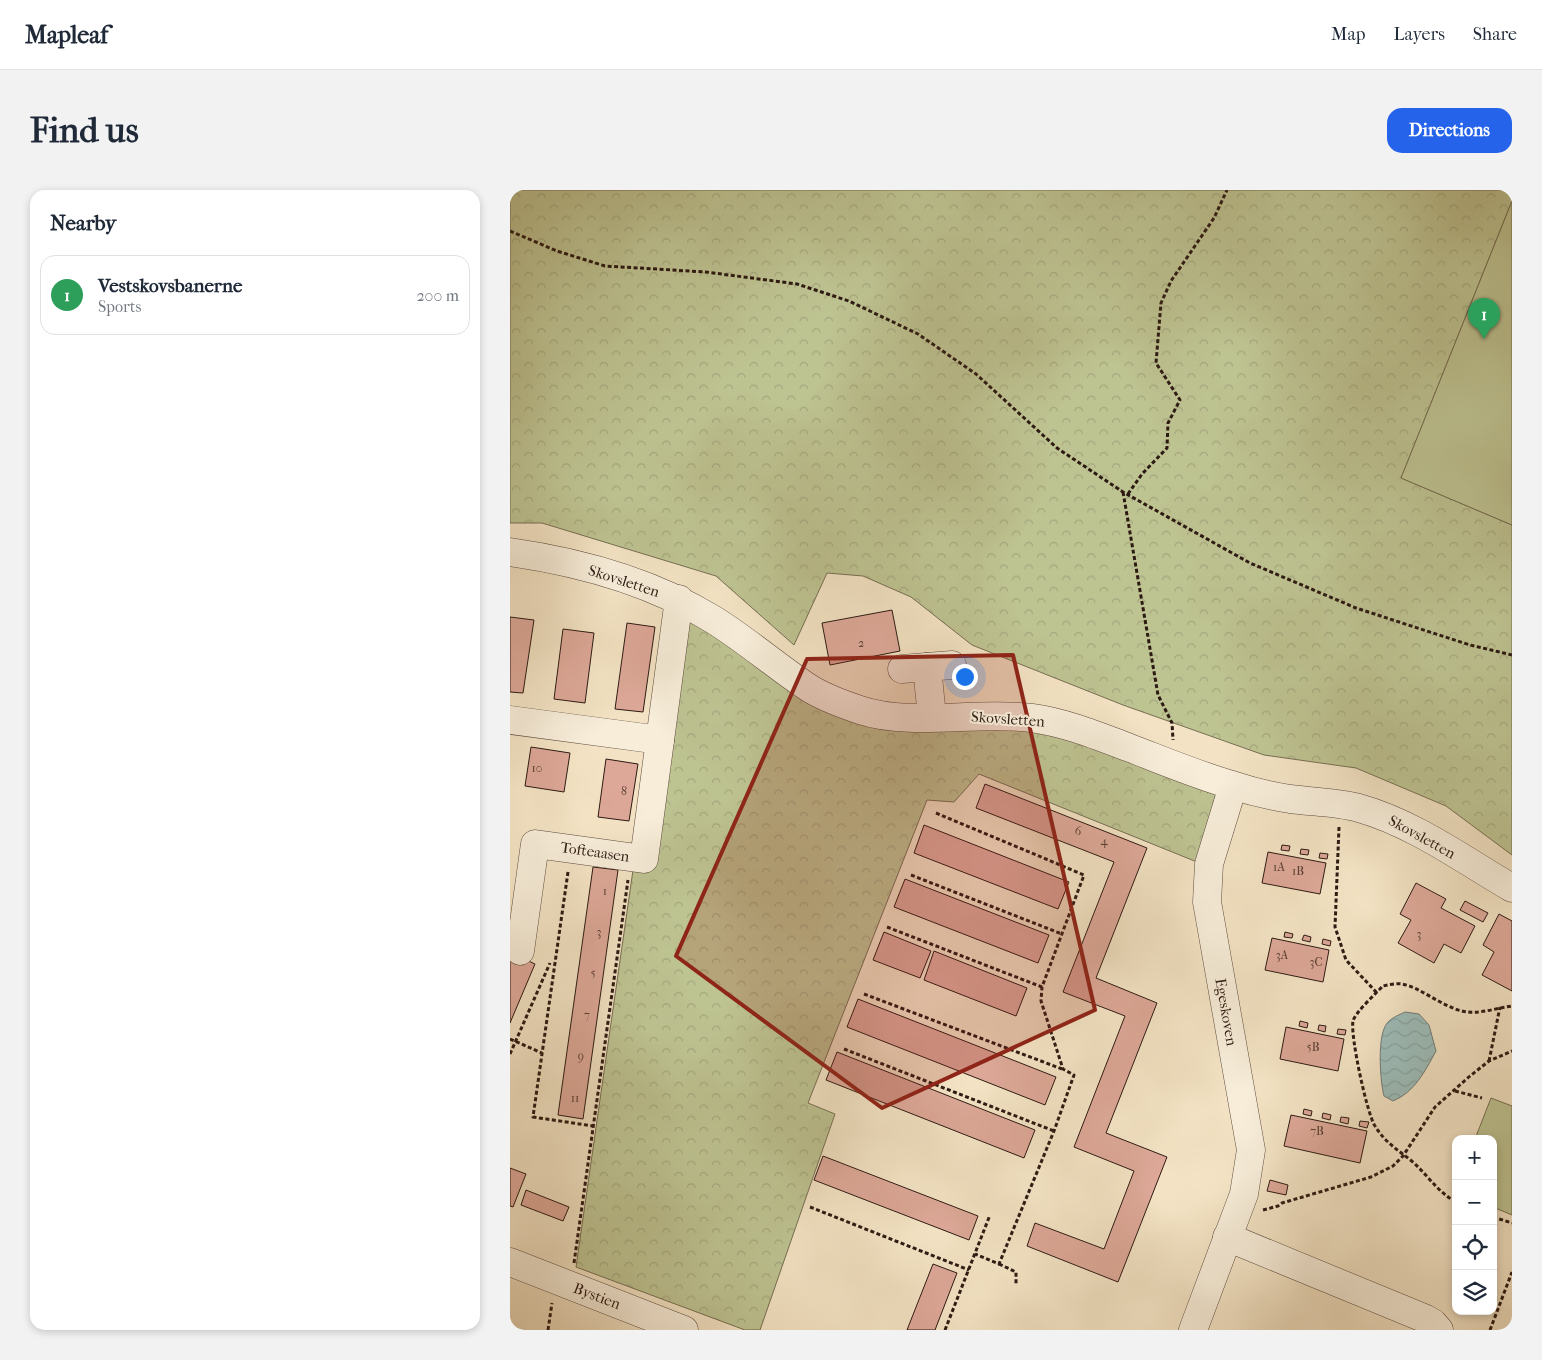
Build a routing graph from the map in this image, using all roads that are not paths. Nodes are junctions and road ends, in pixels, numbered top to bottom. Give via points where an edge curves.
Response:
1 (510, 552) edge
2 (679, 599) junction
3 (927, 667) dead end
4 (932, 717) junction
5 (510, 720) edge
6 (660, 740) junction
7 (1233, 786) junction
8 (1512, 888) edge
9 (520, 951) dead end
10 (1231, 1227) junction
11 (510, 1262) edge
12 (684, 1330) edge
13 (1193, 1330) edge
14 (1440, 1330) edge

1 - 2 street, Skovsletten via 594,570
2 - 4 street, Skovsletten via 750,644 808,688 836,702 864,712 898,718
2 - 6 street, Tofteaasen
3 - 4 street
4 - 7 street, Skovsletten via 992,715 1034,718 1081,729
5 - 6 street
6 - 9 street, Tofteaasen via 644,859 535,844
7 - 8 street, Skovsletten via 1288,799 1357,807 1392,818
7 - 10 street, Egeskoven via 1209,864 1207,902 1250,1150 1244,1194
10 - 13 street, Egeskoven
10 - 14 street via 1426,1319
11 - 12 street, Bystien

